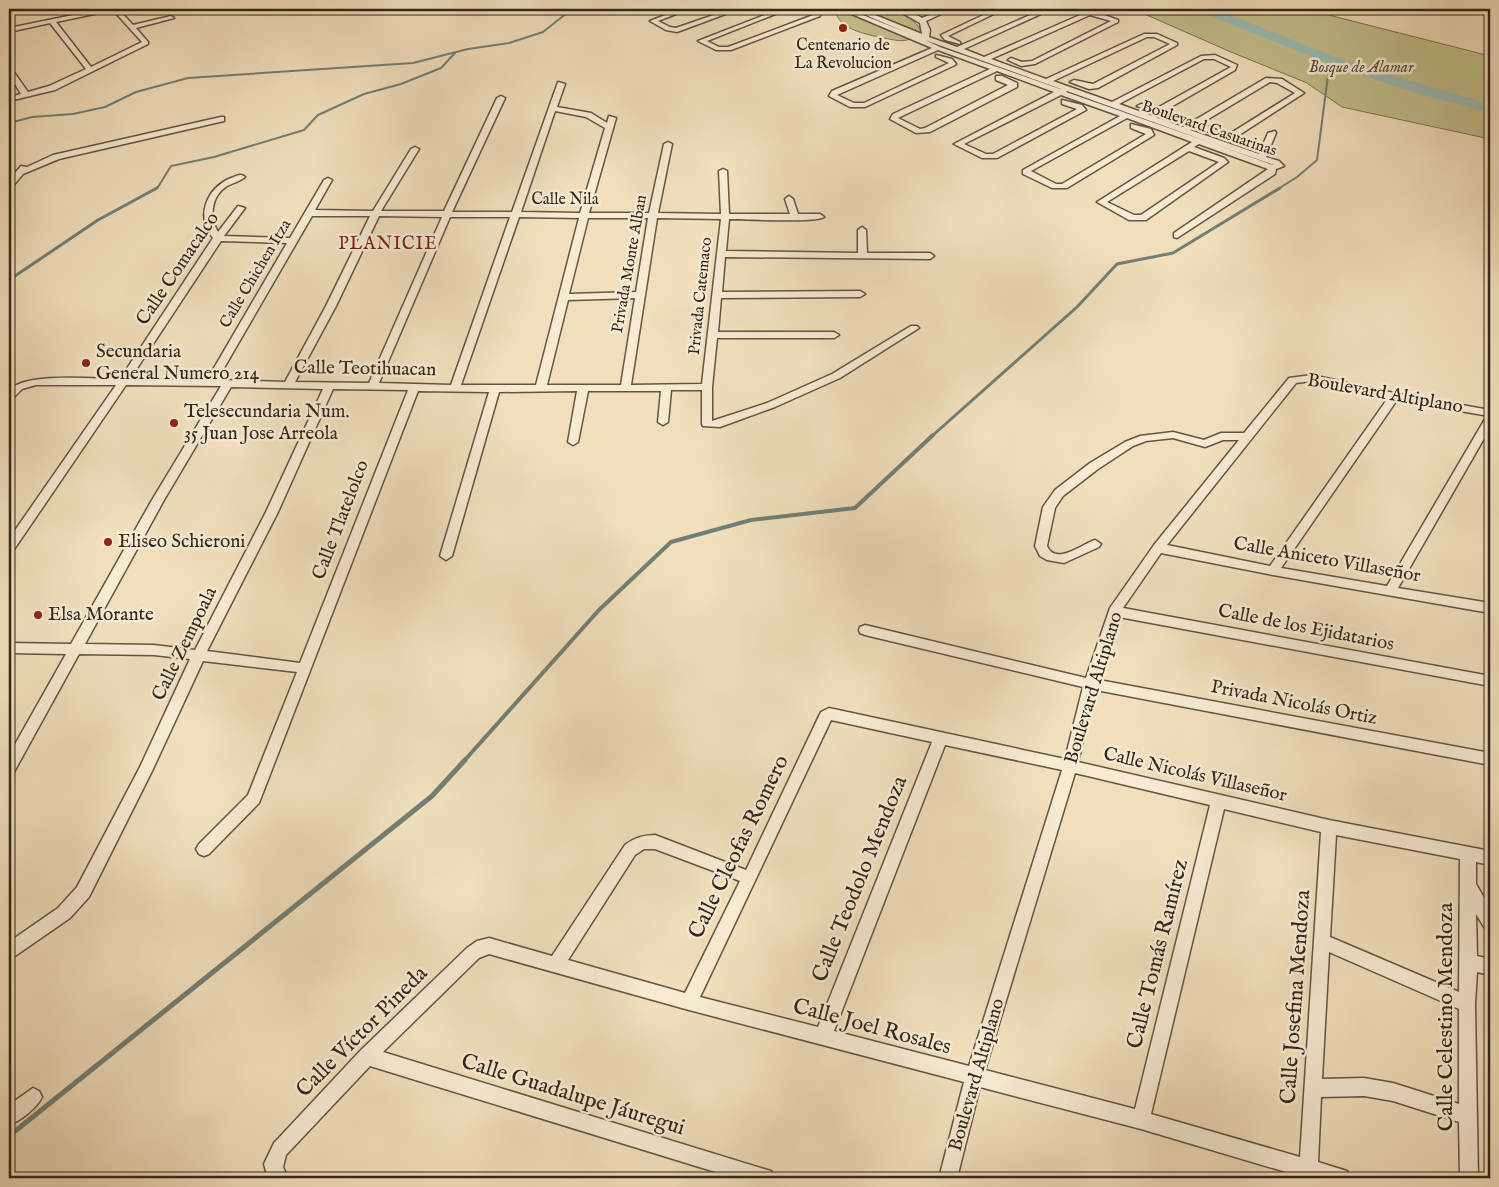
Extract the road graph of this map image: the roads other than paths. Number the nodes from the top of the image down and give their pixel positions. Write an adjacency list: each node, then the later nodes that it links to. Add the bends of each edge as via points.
1 (113, 9): 14 (street); 18 (street)
2 (619, 9): 3 (street)
3 (638, 9)
4 (686, 9): 5 (street, via 652,21 677,30)
5 (736, 9)
6 (785, 9): 7 (street, via 701,41 718,49 729,49 818,14)
7 (822, 9)
8 (844, 9): 20 (street, Boulevard Casuarinas)
9 (855, 9): 20 (street, Boulevard Casuarinas)
10 (903, 9): 16 (street)
11 (949, 9): 16 (street)
12 (1001, 9): 21 (street, via 944,35)
13 (1049, 9): 21 (street)
14 (81, 12): 17 (street)
15 (171, 18): 18 (street)
16 (922, 20): 20 (street, via 927,31)
17 (52, 21): 19 (street); 29 (street)
18 (132, 26): 29 (street, via 146,43)
19 (9, 30)
20 (922, 40): 22 (street, Boulevard Casuarinas); 23 (street, Boulevard Casuarinas)
21 (966, 45): 23 (street)
22 (938, 48): 24 (street); 28 (street, Boulevard Casuarinas)
23 (957, 50): 26 (street, Boulevard Casuarinas)
24 (928, 52): 24 (street, via 835,93 833,96 865,105 953,64)
25 (996, 55): 25 (street, via 1029,64 1116,21 1089,13); 26 (street)
26 (985, 60): 32 (street, Boulevard Casuarinas)
27 (9, 69): 35 (street)
28 (996, 69): 30 (street); 34 (street, Boulevard Casuarinas)
29 (90, 70): 35 (street, via 52,88)
30 (987, 74): 30 (street, via 896,116 894,119 925,131 1014,85)
31 (1057, 76): 31 (street, via 1084,86 1095,86 1175,44 1155,35 1146,35); 32 (street)
32 (1047, 81): 34 (street, Boulevard Casuarinas)
33 (562, 84): 41 (street)
34 (1065, 90): 36 (street); 40 (street, Boulevard Casuarinas); 42 (street, Boulevard Casuarinas)
35 (26, 95): 38 (street)
36 (1051, 97): 36 (street, via 960,142 958,144 985,156 994,156 1082,110)
37 (502, 98): 66 (street)
38 (9, 99)
39 (1124, 100): 39 (street, via 1152,110 1161,109 1235,66 1215,57 1203,57); 40 (street)
40 (1114, 104): 48 (street, Boulevard Casuarinas)
41 (553, 108): 47 (street, via 588,115); 67 (street)
42 (1127, 115): 45 (street); 50 (street, Boulevard Casuarinas)
43 (612, 118): 47 (street)
44 (220, 119): 58 (street, via 56,157)
45 (1119, 120): 45 (street, via 1027,170 1026,172 1055,186 1064,186 1150,135 1148,131)
46 (1194, 124): 46 (street, via 1233,135 1300,94 1279,81 1269,80); 48 (street)
47 (610, 128): 68 (street)
48 (1184, 130): 54 (street, Boulevard Casuarinas)
49 (1272, 133): 54 (street)
50 (1199, 141): 52 (street); 56 (street, Boulevard Casuarinas)
51 (668, 144): 69 (street, Privada Monte Alban)
52 (1189, 148): 52 (street, via 1102,199 1100,202 1132,218 1143,218 1224,162)
53 (415, 149): 65 (street)
54 (1262, 158): 56 (street, Boulevard Casuarinas, via 1280,166)
55 (26, 166): 58 (street)
56 (1272, 168): 74 (street, via 1272,172)
57 (723, 171): 70 (street, Privada Catemaco)
58 (19, 173): 61 (street)
59 (241, 177): 75 (street, via 217,190 211,200 208,221 211,232)
60 (328, 180): 64 (street, Calle Chichen Itza)
61 (10, 183)
62 (788, 199): 72 (street)
63 (241, 208): 75 (street, Calle Comacalco)
64 (310, 213): 65 (street, Calle Nila); 76 (street, Calle Chichen Itza)
65 (376, 213): 66 (street, Calle Nila); 90 (street)
66 (447, 214): 67 (street, Calle Nila); 92 (street)
67 (515, 215): 68 (street, Calle Nila); 95 (street)
68 (584, 215): 69 (street, Calle Nila); 83 (street)
69 (653, 216): 70 (street, Calle Nila); 81 (street, Privada Monte Alban)
70 (724, 216): 72 (street, Calle Nila); 77 (street, Privada Catemaco)
71 (820, 217): 72 (street, Calle Nila)
72 (795, 218)
73 (862, 230): 78 (street)
74 (1177, 235)
75 (218, 238): 76 (street); 87 (street, Calle Comacalco)
76 (292, 241): 88 (street, Calle Chichen Itza)
77 (720, 254): 78 (street); 82 (street, Privada Catemaco)
78 (863, 256): 79 (street)
79 (930, 256)
80 (860, 294): 82 (street)
81 (639, 295): 83 (street); 99 (street, Privada Monte Alban)
82 (717, 295): 86 (street, Privada Catemaco)
83 (564, 297): 96 (street)
84 (914, 328): 94 (street, Privada Catemaco, via 836,376 716,425 708,424)
85 (834, 334): 86 (street)
86 (713, 335): 94 (street, Privada Catemaco)
87 (123, 382): 88 (street, Calle Teotihuacan); 101 (street, Calle Teotihuacan, via 35,382 13,390); 109 (street, Calle Comacalco)
88 (210, 383): 89 (street, Calle Teotihuacan)
89 (228, 384): 90 (street, Calle Teotihuacan); 118 (street, via 158,500)
90 (288, 385): 91 (street, Calle Teotihuacan)
91 (329, 386): 92 (street, Calle Teotihuacan); 119 (street, Calle Zempoala, via 272,512)
92 (373, 386): 93 (street, Calle Teotihuacan)
93 (414, 387): 95 (street, Calle Teotihuacan); 120 (street, Calle Tlatelolco)
94 (707, 387): 100 (street, Calle Teotihuacan)
95 (455, 388): 98 (street, Calle Teotihuacan)
96 (541, 388): 97 (street, Calle Teotihuacan); 98 (street, Calle Teotihuacan)
97 (583, 388): 99 (street, Calle Teotihuacan); 107 (street)
98 (495, 389): 111 (street)
99 (624, 389): 100 (street, Calle Teotihuacan)
100 (666, 389): 105 (street)
101 (9, 396)
102 (1394, 396): 103 (street, Boulevard Altiplano); 106 (street, Boulevard Altiplano, via 1329,381 1300,378 1293,380); 112 (street)
103 (1490, 413)
104 (1490, 419): 113 (street)
105 (663, 422)
106 (1246, 437): 108 (street, via 1222,436 1205,444 1173,435 1144,438 1094,466 1059,493 1049,507 1041,546 1044,553 1052,558 1064,559); 110 (street, Boulevard Altiplano)
107 (573, 442)
108 (1095, 544)
109 (9, 548)
110 (1158, 548): 112 (street, Calle Aniceto Villaseñor); 115 (street, Boulevard Altiplano)
111 (446, 556)
112 (1273, 571): 113 (street, Calle Aniceto Villaseñor)
113 (1391, 590): 114 (street, Calle Aniceto Villaseñor)
114 (1490, 608)
115 (1114, 611): 121 (street, Calle de los Ejidatarios); 122 (street, Boulevard Altiplano)
116 (865, 630): 122 (street, Privada Nicolás Ortiz)
117 (9, 648): 118 (street)
118 (77, 648): 119 (street); 127 (street)
119 (199, 655): 120 (street); 138 (street, Calle Zempoala, via 146,769 83,892 64,913)
120 (303, 668): 130 (street, Calle Tlatelolco, via 254,799)
121 (1490, 681)
122 (1091, 684): 125 (street, Privada Nicolás Ortiz); 126 (street, Boulevard Altiplano)
123 (832, 714): 124 (street, Calle Nicolás Villaseñor); 133 (street, Calle Cleofas Romero, via 826,716)
124 (940, 739): 126 (street, Calle Nicolás Villaseñor); 144 (street, Calle Teodolo Mendoza)
125 (1490, 759)
126 (1070, 766): 128 (street, Calle Nicolás Villaseñor); 146 (street, Boulevard Altiplano)
127 (9, 768)
128 (1219, 800): 129 (street, Calle Nicolás Villaseñor); 151 (street, Calle Tomás Ramírez)
129 (1329, 827): 131 (street, Calle Nicolás Villaseñor); 136 (street, Calle Josefina Mendoza)
130 (204, 849)
131 (1468, 855): 132 (street, Calle Nicolás Villaseñor); 134 (street, Calle Celestino Mendoza)
132 (1490, 858)
133 (750, 878): 140 (street, via 655,842 637,843); 142 (street, Calle Cleofas Romero)
134 (1468, 885): 135 (street); 139 (street, Calle Celestino Mendoza)
135 (1490, 922)
136 (1322, 941): 143 (street); 147 (street, Calle Josefina Mendoza)
137 (479, 948): 140 (street, Calle Joel Rosales, via 490,946); 145 (street, Calle Víctor Pineda)
138 (9, 950)
139 (1469, 962): 141 (street); 143 (street, Calle Celestino Mendoza)
140 (556, 965): 142 (street, Calle Joel Rosales)
141 (1490, 966)
142 (689, 1002): 144 (street, Calle Joel Rosales)
143 (1467, 1004): 150 (street, Calle Celestino Mendoza)
144 (822, 1036): 146 (street, Calle Joel Rosales)
145 (367, 1056): 153 (street, Calle Víctor Pineda, via 280,1149 272,1167); 154 (street, Calle Guadalupe Jáuregui)
146 (974, 1077): 151 (street, Calle Joel Rosales); 155 (street, Boulevard Altiplano)
147 (1313, 1088): 150 (street, via 1364,1087 1392,1092); 152 (street, Calle Josefina Mendoza)
148 (33, 1097): 149 (street)
149 (9, 1116)
150 (1469, 1116): 157 (street, Calle Celestino Mendoza)
151 (1141, 1120): 152 (street, Calle Joel Rosales)
152 (1308, 1170): 156 (street, Calle Joel Rosales)
153 (279, 1178)
154 (764, 1178)
155 (948, 1178)
156 (1340, 1178)
157 (1469, 1178)

